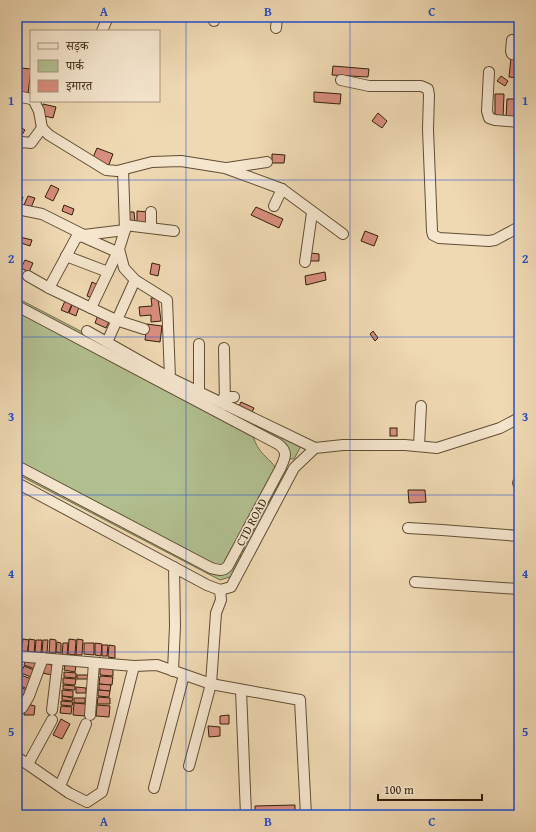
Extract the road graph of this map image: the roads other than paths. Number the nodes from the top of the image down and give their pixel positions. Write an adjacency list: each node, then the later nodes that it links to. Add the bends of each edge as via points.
1 (108, 17): 4 (street)
2 (277, 17): 3 (street)
3 (276, 28)
4 (102, 30)
5 (512, 40): 6 (street, via 510,51)
6 (519, 55)
7 (489, 72): 12 (street, via 489,118)
8 (341, 80): 24 (street, via 368,86 421,86 428,89 433,235 439,238 489,241)
9 (17, 96): 10 (street)
10 (30, 100)
11 (34, 102): 13 (street)
12 (519, 122)
13 (42, 128): 14 (street, via 31,143 22,142); 17 (street, via 106,170)
14 (17, 146)
15 (267, 162): 16 (street)
16 (225, 168): 17 (street, via 181,161 152,162); 18 (street)
17 (123, 170): 23 (street)
18 (282, 189): 19 (street); 22 (street)
19 (274, 206)
20 (17, 209): 28 (street, via 42,214)
21 (151, 212): 25 (street)
22 (312, 213): 27 (street); 31 (street)
23 (125, 227): 25 (street); 28 (street); 29 (street)
24 (519, 227)
25 (151, 228): 26 (street)
26 (174, 231)
27 (343, 234)
28 (83, 235): 29 (street); 30 (street, via 76,238)
29 (118, 250): 32 (street); 34 (street, via 124,268)
30 (66, 256): 32 (street); 35 (street)
31 (305, 262)
32 (108, 272): 37 (street)
33 (28, 276): 35 (street)
34 (135, 280): 38 (street); 44 (street, via 167,300)
35 (49, 288): 37 (street)
36 (17, 306): 51 (street, via 285,449 285,462 228,566 223,570 211,568)
37 (90, 308): 38 (street)
38 (116, 320): 39 (street); 41 (street)
39 (144, 329)
40 (87, 331): 41 (street)
41 (108, 342): 44 (street)
42 (198, 344): 45 (street)
43 (224, 348): 46 (street)
44 (170, 378): 45 (street)
45 (199, 391): 46 (street)
46 (228, 400): 50 (street)
47 (421, 406): 49 (street)
48 (519, 418): 49 (street, via 500,428 437,448)
49 (419, 446): 50 (street, via 343,445)
50 (316, 448): 58 (street, CTD ROAD, via 294,468 231,587)
51 (17, 466)
52 (17, 483): 55 (street)
53 (408, 528): 54 (street)
54 (519, 536)
55 (174, 567): 58 (street); 64 (street)
56 (415, 582): 57 (street)
57 (519, 589)
58 (220, 590): 66 (street)
59 (17, 656): 60 (street)
60 (42, 658): 61 (street); 68 (street, via 29,696)
61 (58, 660): 62 (street); 70 (street, via 52,715)
62 (94, 663): 63 (street); 72 (street, via 88,720)
63 (134, 666): 64 (street, via 157,665); 72 (street, via 102,792 87,802)
64 (173, 671): 65 (street)
65 (184, 675): 66 (street); 73 (street)
66 (211, 684): 67 (street); 71 (street)
67 (241, 690): 74 (street); 75 (street, via 300,700)
68 (22, 708)
69 (17, 757): 70 (street)
70 (28, 764): 72 (street)
71 (188, 766)
72 (60, 786)
73 (154, 788)
74 (246, 815)
75 (306, 815)

